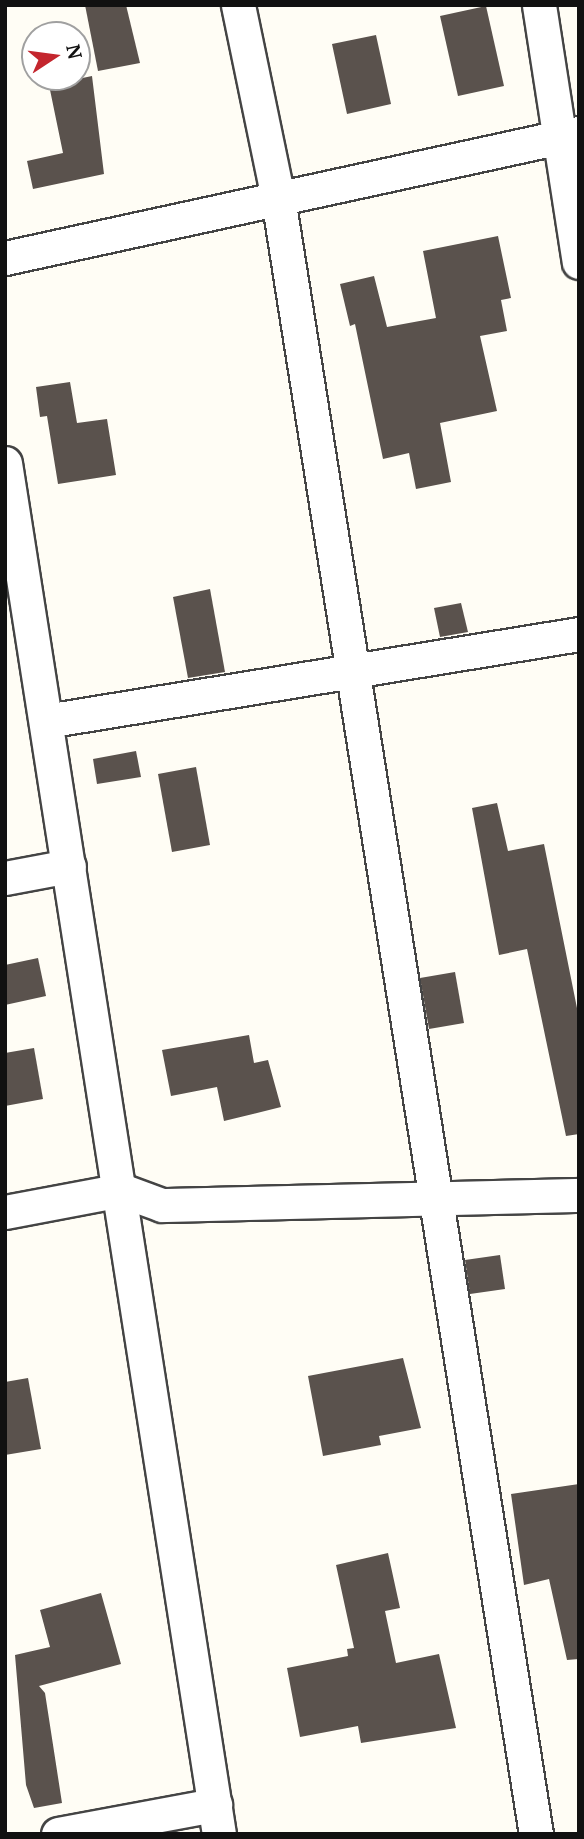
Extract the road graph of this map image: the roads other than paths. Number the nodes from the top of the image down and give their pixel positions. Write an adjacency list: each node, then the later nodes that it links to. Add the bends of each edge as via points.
1 (238, 5): 4 (street)
2 (539, 5): 3 (street)
3 (569, 135): 4 (street); 6 (street)
4 (278, 198): 5 (street); 10 (street)
5 (5, 258)
6 (579, 262)
7 (5, 463): 8 (street)
8 (15, 581): 11 (street)
9 (579, 634): 10 (street)
10 (353, 671): 11 (street); 16 (street)
11 (46, 721): 12 (street)
12 (69, 866): 13 (street); 14 (street)
13 (5, 878)
14 (121, 1190): 16 (street, via 162,1205); 17 (street); 18 (street)
15 (579, 1195): 16 (street)
16 (436, 1198): 20 (street)
17 (5, 1212)
18 (217, 1819): 19 (street)
19 (58, 1834)
20 (537, 1834)

